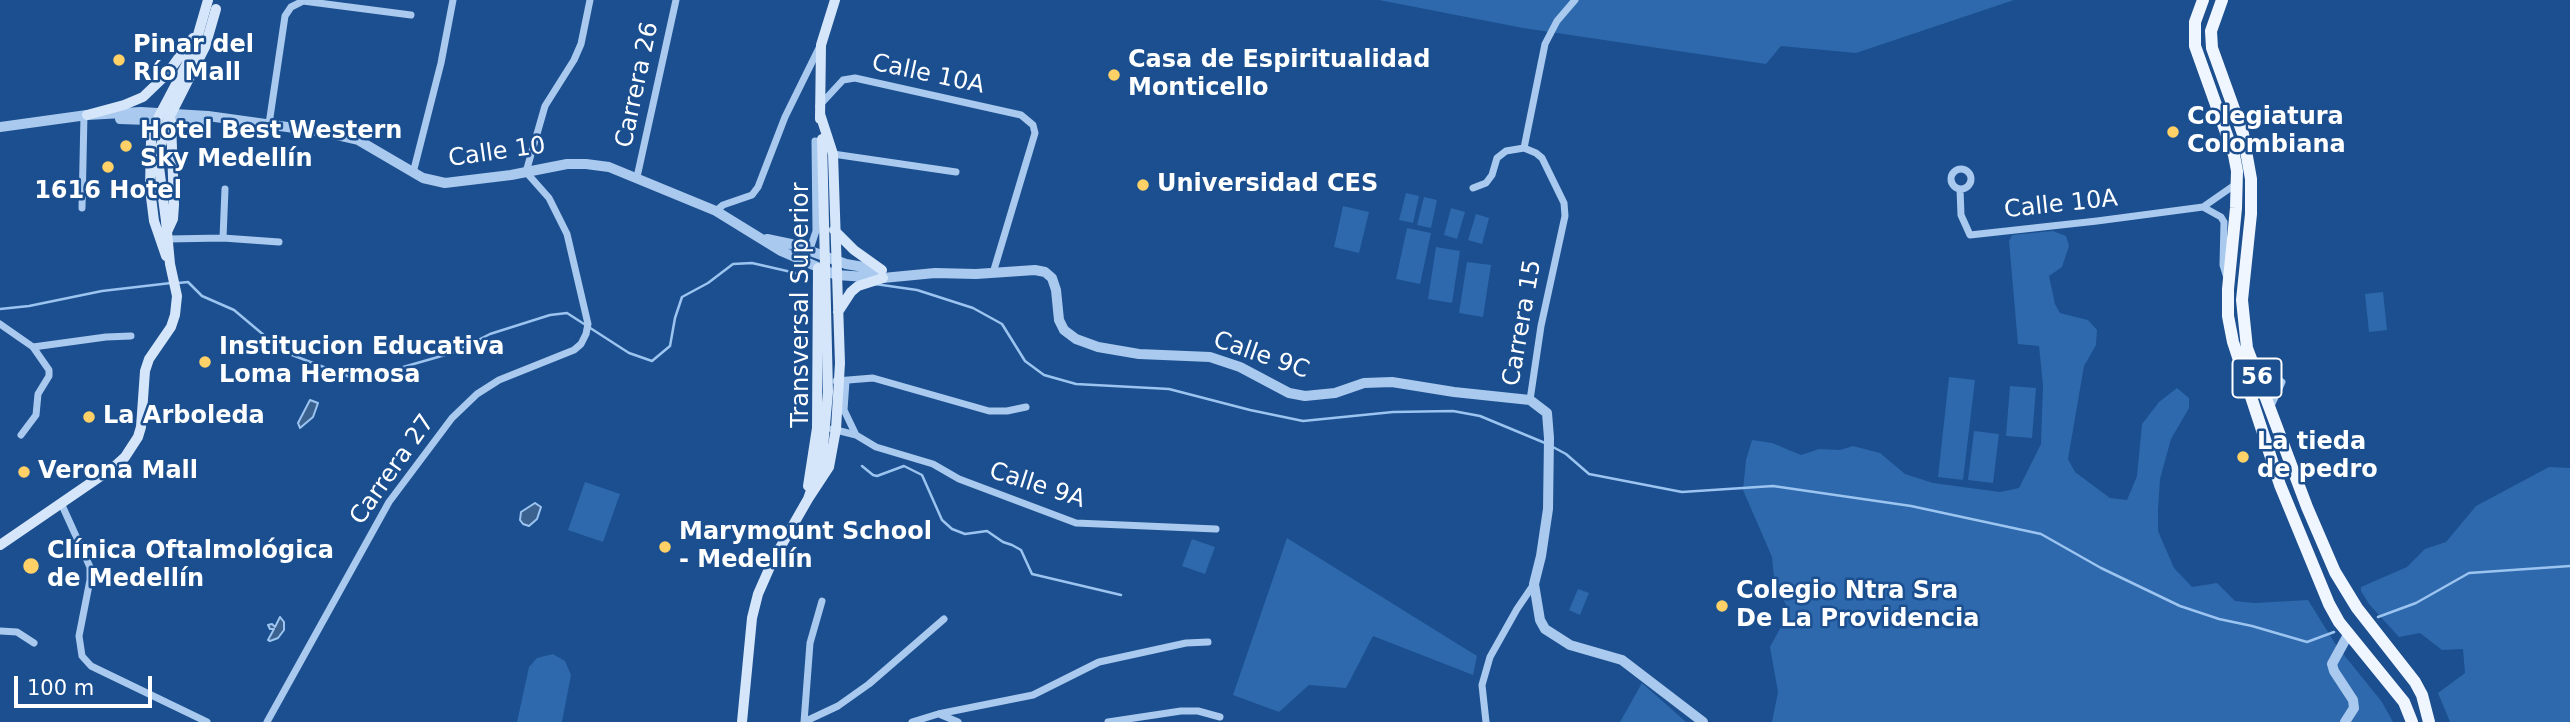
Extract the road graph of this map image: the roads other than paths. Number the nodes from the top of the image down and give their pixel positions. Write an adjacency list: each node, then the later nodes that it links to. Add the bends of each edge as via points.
1 (453, 0): 25 (street)
2 (590, 0): 23 (street, via 581,44 545,106)
3 (676, 0): 27 (street, Carrera 26)
4 (835, 0): 11 (main road, Transversal Superior)
5 (1575, 0): 20 (street, via 1556,21 1545,44)
6 (2203, 0): 28 (main road, 56, via 2195,22 2194,46 2234,155)
7 (2222, 0): 53 (main road, 56, via 2211,31 2212,48 2248,153 2251,214 2243,318)
8 (213, 3): 10 (main road); 36 (main road, bridge, via 205,47 161,145 159,167)
9 (411, 15): 17 (street, via 303,1 291,7 285,16)
10 (202, 24): 13 (main road, via 178,60 143,97); 14 (main road, via 193,52)
11 (821, 45): 12 (main road, Transversal Superior); 34 (street, via 785,117 758,187 752,195)
12 (819, 111): 19 (main road, Transversal Superior); 21 (main road); 44 (street, Calle 10A, via 843,80 855,78 1021,115 1035,128)
13 (85, 115): 14 (street, Calle 10); 18 (street, Calle 10); 33 (street)
14 (158, 117): 15 (street, Calle 10); 16 (street, Calle 10, via 208,116); 42 (main road, via 149,159 150,189 154,220)
15 (171, 121): 16 (street, Calle 10); 36 (main road, via 174,205)
16 (235, 121): 17 (street, Calle 10)
17 (269, 124): 25 (street, Calle 10, via 358,140)
18 (0, 127)
19 (819, 140): 40 (street, via 816,234); 62 (main road, Transversal Superior, bridge, via 828,392 822,458)
20 (1524, 148): 29 (street, via 1497,158 1486,183); 55 (street, Carrera 15, via 1542,158 1564,203 1565,216)
21 (833, 154): 22 (street); 26 (main road)
22 (846, 157): 24 (street); 26 (street)
23 (526, 172): 25 (street, Calle 10, via 445,183); 27 (street, Calle 10, via 586,164); 76 (street, Carrera 27, via 549,198 567,234 587,328 581,344 499,380 452,418 389,502)
24 (956, 172)
25 (413, 173)
26 (834, 175): 35 (main road)
27 (637, 177): 34 (street, Calle 10)
28 (2237, 184): 32 (street, Calle 10A); 47 (main road, 56)
29 (1473, 188)
30 (225, 189): 37 (street)
31 (1961, 189): 32 (street, Calle 10A, via 1961,215 1969,235)
32 (2203, 207): 47 (street, via 2224,222 2223,265)
33 (82, 208)
34 (716, 211): 38 (street, Calle 10)
35 (834, 230): 41 (main road); 45 (main road)
36 (167, 231): 37 (street); 42 (main road)
37 (223, 238): 39 (street)
38 (762, 238): 40 (street, Calle 10); 43 (street, Calle 10)
39 (279, 242)
40 (809, 251): 41 (street, Calle 10)
41 (836, 261): 45 (street, Calle 10); 46 (main road)
42 (170, 264): 63 (main road, via 177,296 172,327 145,371 138,438 114,467)
43 (818, 268): 46 (street, Calle 10); 54 (main road, via 818,349)
44 (993, 273): 45 (street, Calle 10); 50 (street, Calle 10, via 1045,272 1056,290)
45 (882, 274): 46 (street, Calle 10); 48 (main road, via 851,292)
46 (836, 275): 48 (main road)
47 (2229, 281): 70 (main road, 56, via 2229,329 2280,485 2329,604)
48 (838, 312): 54 (main road, via 840,363)
49 (0, 324): 52 (street)
50 (1064, 330): 55 (street, Calle 9C, via 1098,348 1227,362 1289,393 1305,396 1392,382)
51 (131, 336): 52 (street)
52 (33, 347): 60 (street, via 49,376 38,394 36,415)
53 (2252, 365): 57 (main road, 56); 57 (street, via 2282,382)
54 (832, 380): 56 (street, via 873,378 989,411); 58 (main road); 59 (main road); 61 (street)
55 (1530, 400): 66 (street, Carrera 15, via 1546,413 1550,462 1548,509)
56 (1026, 407)
57 (2270, 409): 86 (main road, 56, via 2335,572 2415,682)
58 (817, 428): 59 (street, Calle 9A); 62 (main road)
59 (836, 429): 61 (street, Calle 9A); 62 (main road, via 830,467)
60 (21, 435)
61 (856, 435): 64 (street, Calle 9A, via 876,447 933,464 959,479 1076,523)
62 (808, 499): 77 (main road, Transversal Superior, via 758,594)
63 (61, 503): 65 (main road); 75 (street, via 90,567 79,636 82,656 91,666)
64 (1216, 528)
65 (0, 545)
66 (1534, 584): 82 (street, Carrera 15, via 1490,657 1482,685); 83 (street, via 1545,629 1570,645 1622,660)
67 (822, 601): 78 (street, via 810,643)
68 (944, 619): 78 (street, via 869,684)
69 (0, 631): 72 (street, via 17,632)
70 (2349, 633): 84 (street, via 2332,664 2353,700); 85 (main road, 56, via 2404,702)
71 (1208, 642): 73 (street, via 1099,662 1033,695)
72 (34, 643)
73 (938, 714): 79 (street); 80 (street)
74 (1220, 717): 81 (street, via 1181,711)
75 (207, 722)
76 (267, 722)
77 (742, 722)
78 (804, 722)
79 (912, 722)
80 (957, 722)
81 (1108, 722)
82 (1486, 722)
83 (1703, 722)
84 (2346, 722)
85 (2412, 722)
86 (2430, 722)

